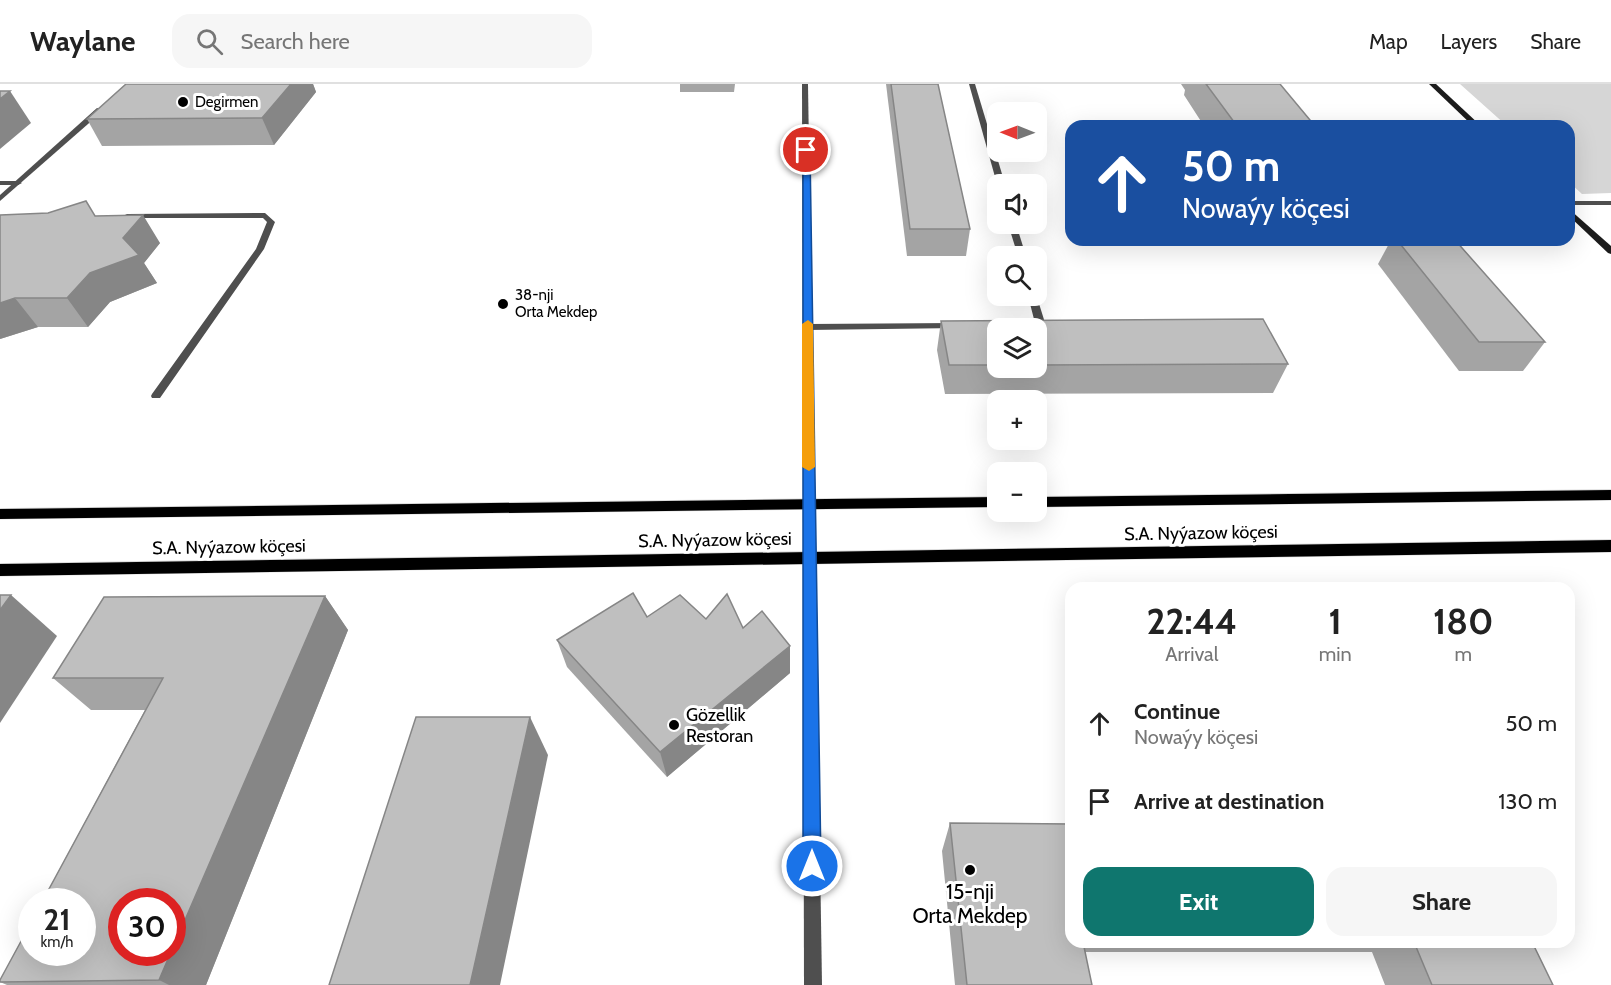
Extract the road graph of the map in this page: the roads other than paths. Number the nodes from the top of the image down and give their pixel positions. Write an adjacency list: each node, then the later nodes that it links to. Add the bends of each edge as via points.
1 (805, 84): 16 (street)
2 (972, 84): 6 (street)
3 (1432, 84): 5 (street)
4 (106, 105): 8 (street)
5 (1471, 120)
6 (998, 174)
7 (0, 183): 8 (street)
8 (18, 183): 9 (street)
9 (0, 199)
10 (1575, 202): 11 (street)
11 (1611, 203)
12 (115, 216): 17 (street, via 265,215 271,222 260,249)
13 (1575, 217): 14 (street)
14 (1611, 250)
15 (971, 326): 16 (street)
16 (808, 327): 21 (street)
17 (156, 396)
18 (1611, 495): 20 (main road, S.A. Nyýazow köçesi)
19 (987, 502): 21 (main road, S.A. Nyýazow köçesi)
20 (1047, 502)
21 (809, 505): 22 (main road, S.A. Nyýazow köçesi); 24 (street)
22 (0, 514)
23 (1611, 546): 24 (main road, S.A. Nyýazow köçesi)
24 (810, 558): 25 (main road, S.A. Nyýazow köçesi); 26 (street)
25 (0, 570)
26 (813, 985)

